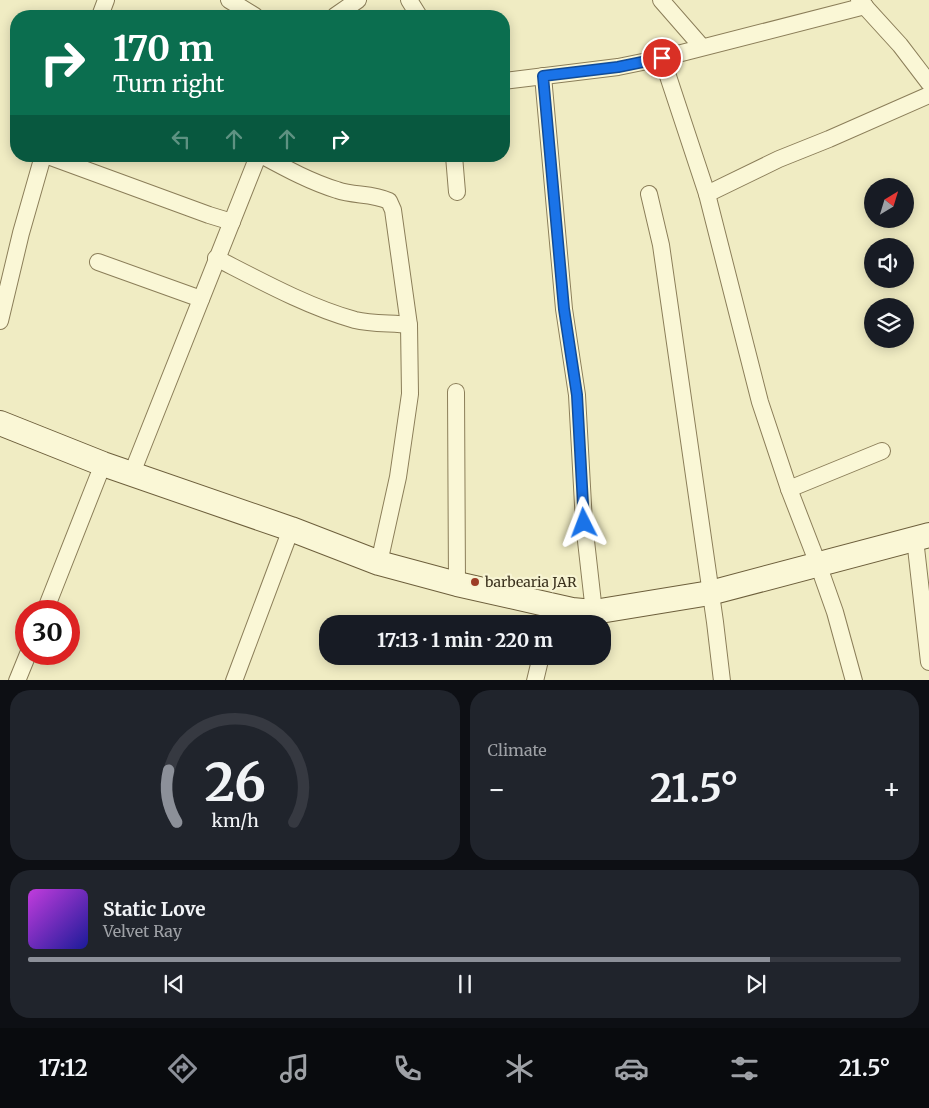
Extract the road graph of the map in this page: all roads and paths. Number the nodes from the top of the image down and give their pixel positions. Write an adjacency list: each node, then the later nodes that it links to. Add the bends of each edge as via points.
1 (228, 0): 5 (street)
2 (358, 0): 6 (street)
3 (661, 0): 7 (street)
4 (862, 3): 7 (street); 11 (street)
5 (245, 10)
6 (344, 10)
7 (702, 47): 8 (street)
8 (662, 58): 9 (street); 20 (street)
9 (543, 76): 10 (street); 40 (street, via 564,309 577,395 584,523)
10 (510, 80)
11 (929, 83)
12 (929, 95): 20 (street, via 779,159)
13 (41, 162): 25 (street)
14 (64, 162): 21 (street)
15 (256, 162): 21 (street)
16 (275, 162): 26 (street, via 338,190 379,196 389,201 393,210)
17 (454, 162): 18 (street)
18 (457, 192)
19 (649, 194): 38 (street, via 661,245)
20 (707, 194): 32 (street, via 760,402)
21 (232, 222): 22 (street)
22 (216, 258): 24 (street); 26 (street, via 274,288 356,320)
23 (98, 262): 24 (street)
24 (201, 299): 31 (street)
25 (0, 321)
26 (409, 325): 35 (street, via 410,394 398,477)
27 (456, 392): 37 (street)
28 (0, 423): 30 (street)
29 (882, 451): 32 (street)
30 (103, 464): 31 (street); 39 (street)
31 (132, 473): 33 (street)
32 (789, 489): 36 (street)
33 (290, 529): 35 (street); 46 (street)
34 (922, 537): 36 (street); 42 (street)
35 (379, 563): 37 (street)
36 (818, 564): 38 (street); 49 (street)
37 (457, 584): 41 (street)
38 (710, 593): 40 (street); 48 (street)
39 (49, 600)
40 (594, 612): 41 (street, via 572,610)
41 (552, 615)
42 (929, 662)
43 (23, 665): 45 (street)
44 (539, 665): 47 (street)
45 (17, 680)
46 (234, 680)
47 (535, 680)
48 (722, 680)
49 (854, 680)

